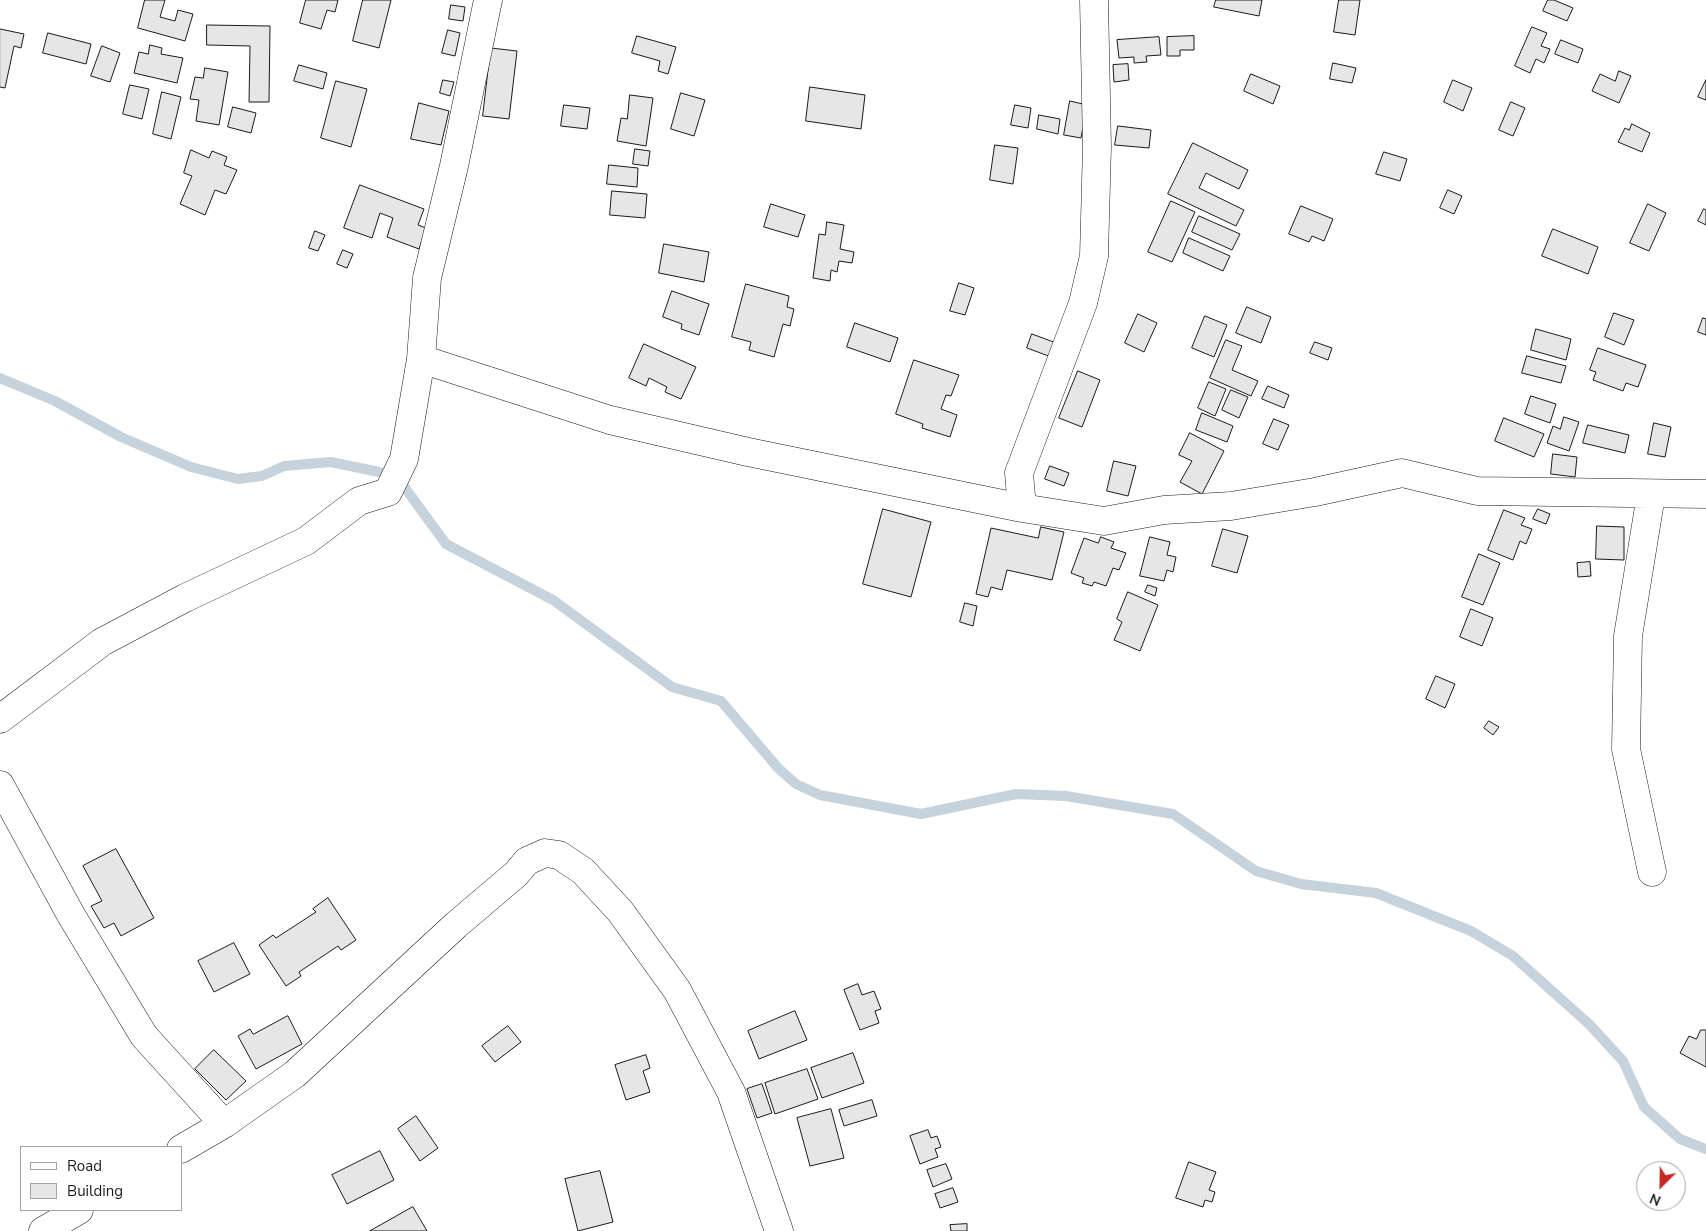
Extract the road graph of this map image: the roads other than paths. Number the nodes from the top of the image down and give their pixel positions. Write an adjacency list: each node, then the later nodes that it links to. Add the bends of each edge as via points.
1 (488, 0): 3 (street, via 454,166 426,278)
2 (1094, 0): 6 (street, via 1097,146 1094,256 1083,303 1019,473)
3 (421, 359): 6 (street, via 610,420); 7 (street, via 404,458 388,492 359,501 306,541 184,598 102,642)
4 (1706, 494): 5 (street)
5 (1651, 495): 6 (street, via 1477,492 1402,473 1240,505 1164,510 1104,521); 9 (street, via 1628,636 1626,749)
6 (1022, 508)
7 (0, 719)
8 (0, 785): 10 (street, via 70,914 144,1036)
9 (1652, 872)
10 (224, 1124): 11 (street); 14 (street, via 295,1074 527,861 545,853 559,855 583,871 620,911 677,990 731,1092)
11 (182, 1148)
12 (77, 1211): 13 (street)
13 (43, 1231)
14 (779, 1231)

